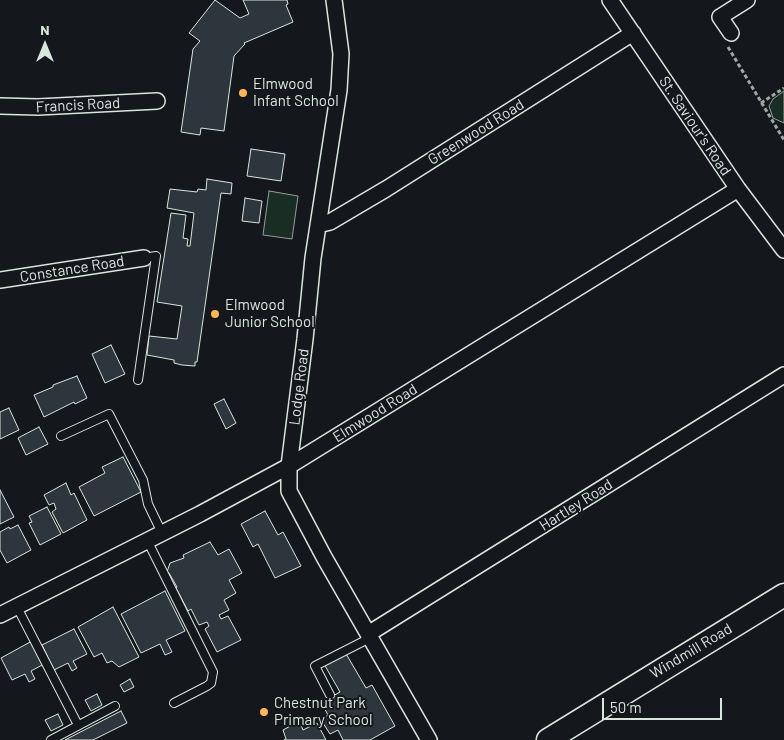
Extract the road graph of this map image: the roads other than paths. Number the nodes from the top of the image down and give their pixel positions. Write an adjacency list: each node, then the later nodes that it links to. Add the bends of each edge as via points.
1 (334, 0): 9 (street, Lodge Road, via 340,40 340,74)
2 (610, 0): 4 (street, St. Saviour's Road)
3 (747, 0): 5 (street, via 720,17)
4 (633, 33): 8 (street, St. Saviour's Road); 9 (street, Greenwood Road, via 386,189 330,222)
5 (730, 33)
6 (157, 101): 7 (street, Francis Road)
7 (0, 106)
8 (738, 189): 10 (street, St. Saviour's Road); 16 (street, Elmwood Road)
9 (318, 225): 16 (street, Lodge Road)
10 (784, 250)
11 (144, 258): 12 (street, Constance Road); 14 (lane, via 156,256)
12 (0, 280)
13 (784, 376): 22 (street, Hartley Road)
14 (138, 380)
15 (61, 436): 17 (lane, via 109,414 143,480 148,504)
16 (289, 466): 17 (street, Elmwood Road); 22 (street, Lodge Road, via 292,498)
17 (162, 533): 18 (street, Elmwood Road)
18 (148, 540): 20 (street, Elmwood Road); 24 (lane, via 213,672 211,683)
19 (784, 595): 29 (main road, Windmill Road)
20 (17, 607): 21 (street, Elmwood Road); 26 (lane)
21 (0, 615)
22 (369, 636): 23 (lane, via 315,666); 28 (street, Lodge Road)
23 (330, 695)
24 (174, 703)
25 (116, 706): 26 (lane)
26 (78, 725): 27 (lane)
27 (51, 740)
28 (429, 740)
29 (548, 740)

